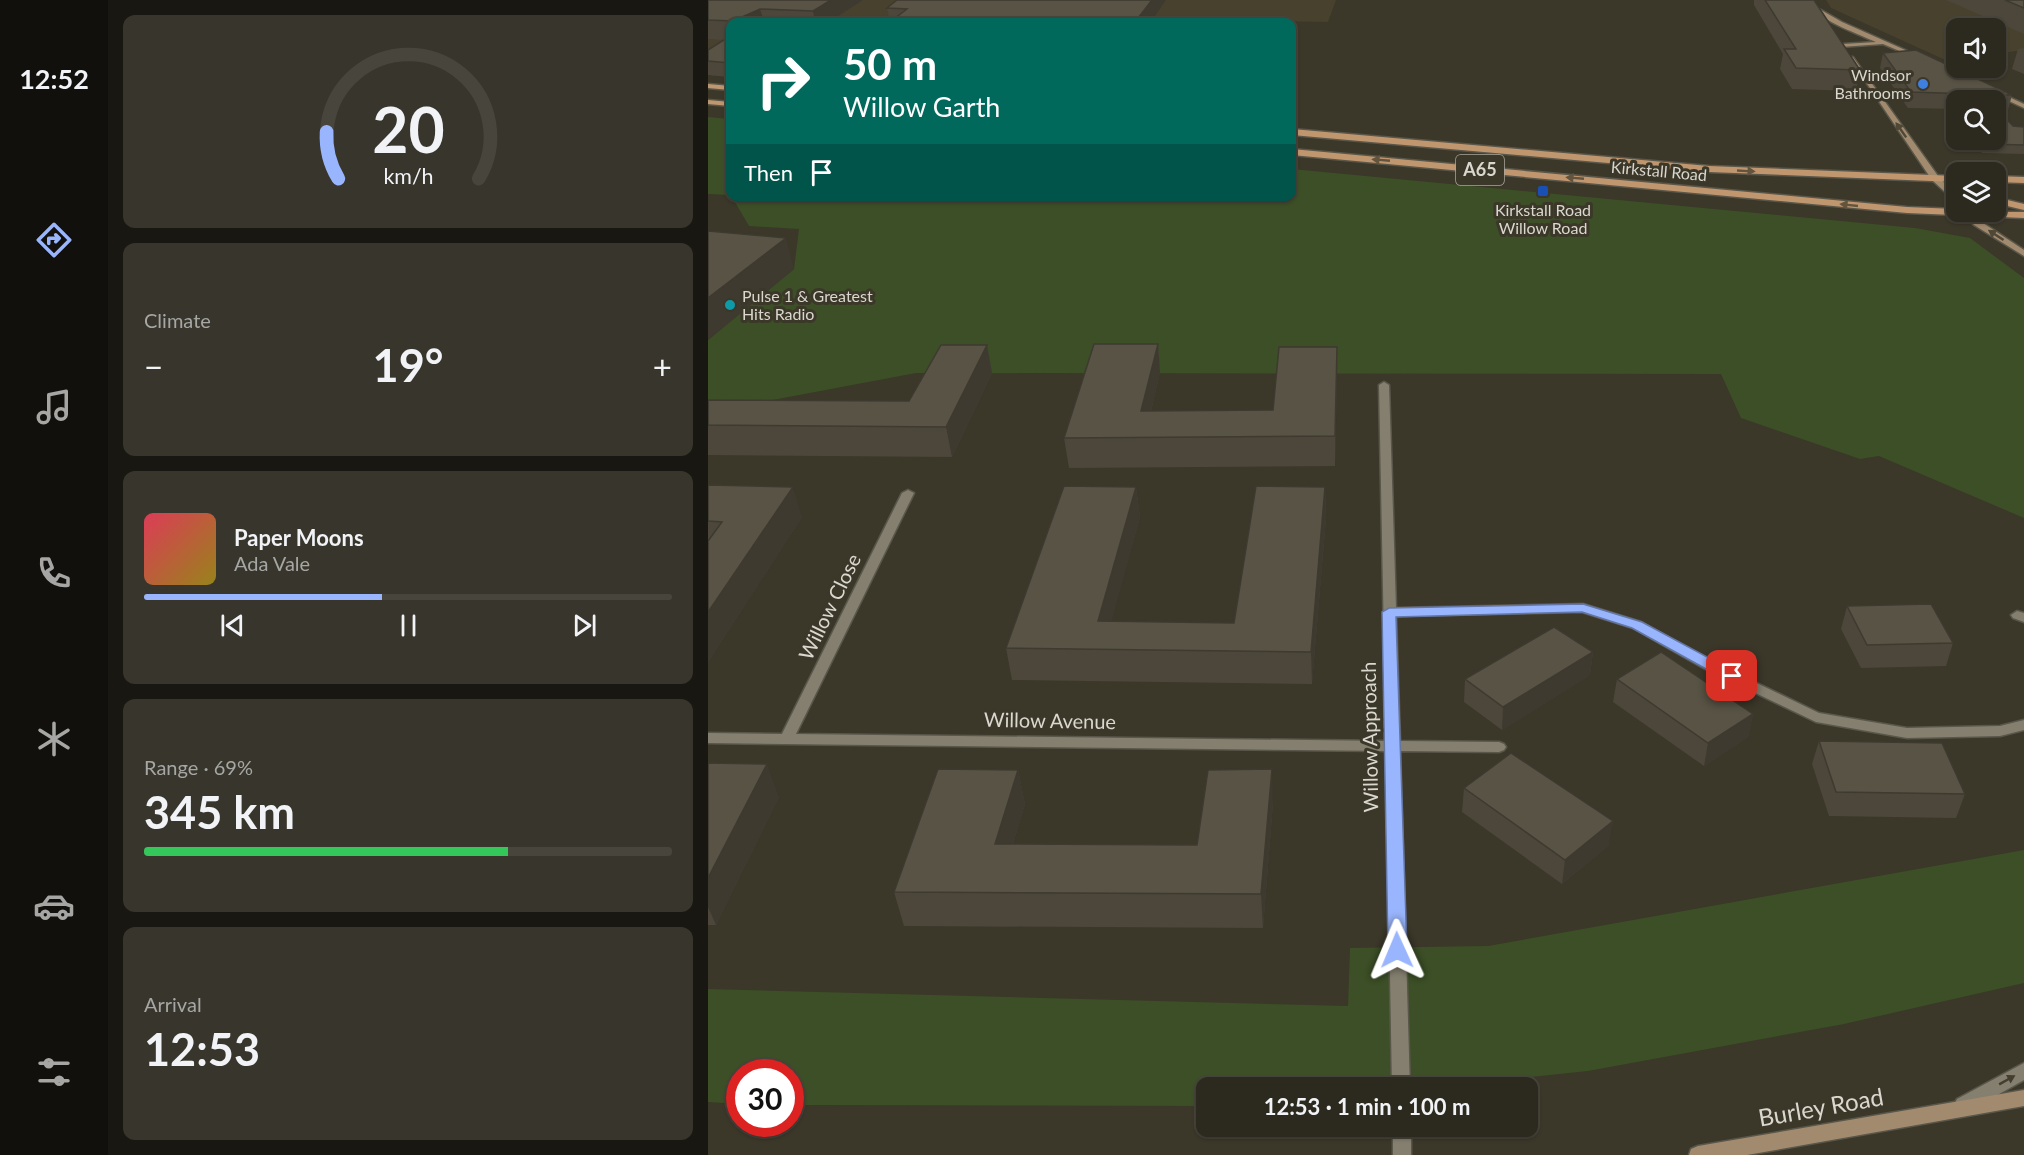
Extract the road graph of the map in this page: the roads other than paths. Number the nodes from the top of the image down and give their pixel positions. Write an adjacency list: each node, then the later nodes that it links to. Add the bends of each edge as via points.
1 (1805, 0): 2 (street)
2 (1825, 16): 3 (street); 5 (street)
3 (1831, 26)
4 (1837, 36): 6 (street)
5 (1887, 43): 6 (street); 7 (street)
6 (1843, 46): 16 (street, one-way to 6)
7 (1924, 60)
8 (708, 86): 10 (main road)
9 (1984, 87): 13 (street)
10 (726, 88)
11 (708, 102): 12 (main road)
12 (726, 104)
13 (2024, 106)
14 (1296, 132): 16 (main road, Kirkstall Road / A65, one-way to 16, via 1709,169)
15 (1296, 152): 24 (main road, Kirkstall Road / A65, one-way to 15)
16 (1935, 178): 17 (main road, Kirkstall Road / A65); 20 (main road); 21 (street)
17 (1946, 179)
18 (2006, 179): 19 (main road)
19 (2024, 180)
20 (1946, 183)
21 (1946, 190)
22 (2006, 203): 23 (main road)
23 (2024, 207)
24 (1946, 211)
25 (2006, 214): 26 (main road, Kirkstall Road / A65)
26 (2024, 215)
27 (1976, 222): 28 (street, one-way to 27)
28 (2024, 254)
29 (1384, 386): 31 (street, Willow Approach)
30 (908, 493): 34 (street, Willow Close)
31 (1389, 612): 32 (street, via 1583,608 1637,625 1710,666 1816,717 1907,733 2000,731); 35 (street, Willow Approach)
32 (2024, 725)
33 (708, 738): 34 (street, Willow Avenue)
34 (787, 738): 35 (street, Willow Avenue)
35 (1392, 744): 36 (street, Willow Avenue); 38 (street, Willow Approach)
36 (1499, 747)
37 (2024, 1071): 40 (street, Burley Road, one-way to 37)
38 (1401, 1077)
39 (2024, 1098): 40 (street, Burley Road)
40 (1954, 1110): 43 (street, Burley Road)
41 (1402, 1137): 42 (street)
42 (1402, 1155)
43 (1698, 1155)

